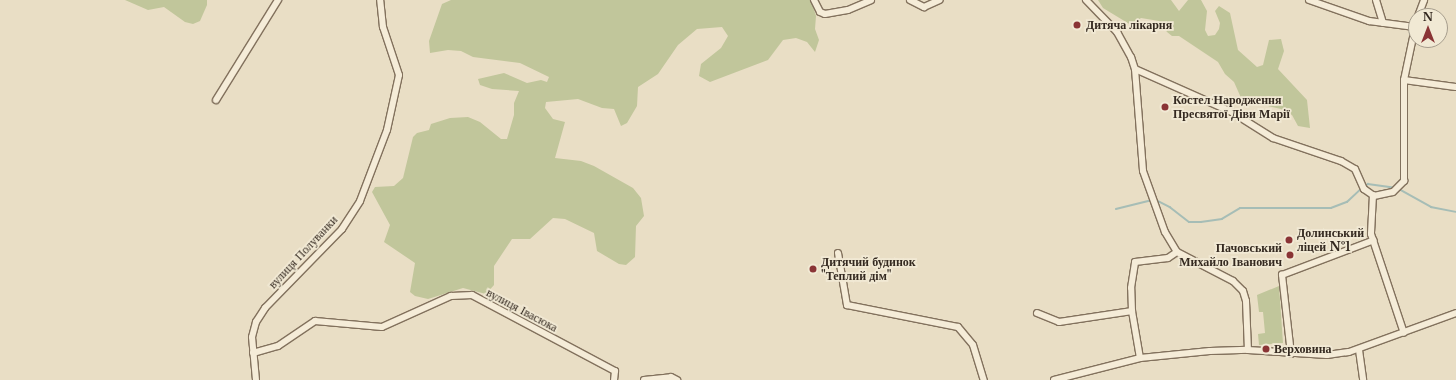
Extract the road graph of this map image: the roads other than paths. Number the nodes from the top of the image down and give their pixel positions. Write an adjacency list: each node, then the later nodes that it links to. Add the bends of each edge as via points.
1 (278, 0): 16 (street)
2 (380, 0): 27 (street, вулиця Полуванки, via 383,27 399,75 380,150 360,201 342,229 265,308 256,322 252,337)
3 (814, 0): 4 (street, via 820,12 825,14 848,10)
4 (871, 0)
5 (910, 0): 6 (street, via 924,7)
6 (940, 0)
7 (1086, 0): 13 (street, via 1117,32 1127,47)
8 (1309, 0): 10 (street)
9 (1376, 0): 10 (street)
10 (1382, 23): 11 (street)
11 (1408, 25)
12 (1410, 48): 14 (street)
13 (1135, 69): 17 (street, via 1230,111 1273,138 1341,161 1354,169 1364,189); 19 (street, via 1143,171 1155,210)
14 (1404, 80): 15 (street); 17 (street, via 1404,181 1393,192)
15 (1456, 87)
16 (216, 100)
17 (1373, 196): 18 (street, via 1371,234)
18 (1374, 240): 24 (street); 28 (street, via 1282,275)
19 (1177, 252): 21 (street, via 1168,258 1135,262 1131,288); 25 (street, via 1233,281 1243,291 1246,301)
20 (838, 254): 34 (street, via 847,305 958,327 973,345)
21 (1132, 311): 22 (street, via 1059,322); 29 (street)
22 (1037, 313)
23 (1456, 313): 24 (street)
24 (1404, 333): 26 (street)
25 (1248, 350): 28 (street); 29 (street)
26 (1359, 350): 28 (street, via 1328,355); 36 (street)
27 (253, 353): 30 (street, вулиця Полуванки); 31 (street, вулиця Івасюка, via 278,346 315,321 386,326 452,296 472,295 615,371)
28 (1291, 354)
29 (1140, 358): 35 (street)
30 (256, 380)
31 (614, 380)
32 (644, 380): 33 (street, via 670,377)
33 (677, 380)
34 (984, 380)
35 (1054, 380)
36 (1363, 380)

